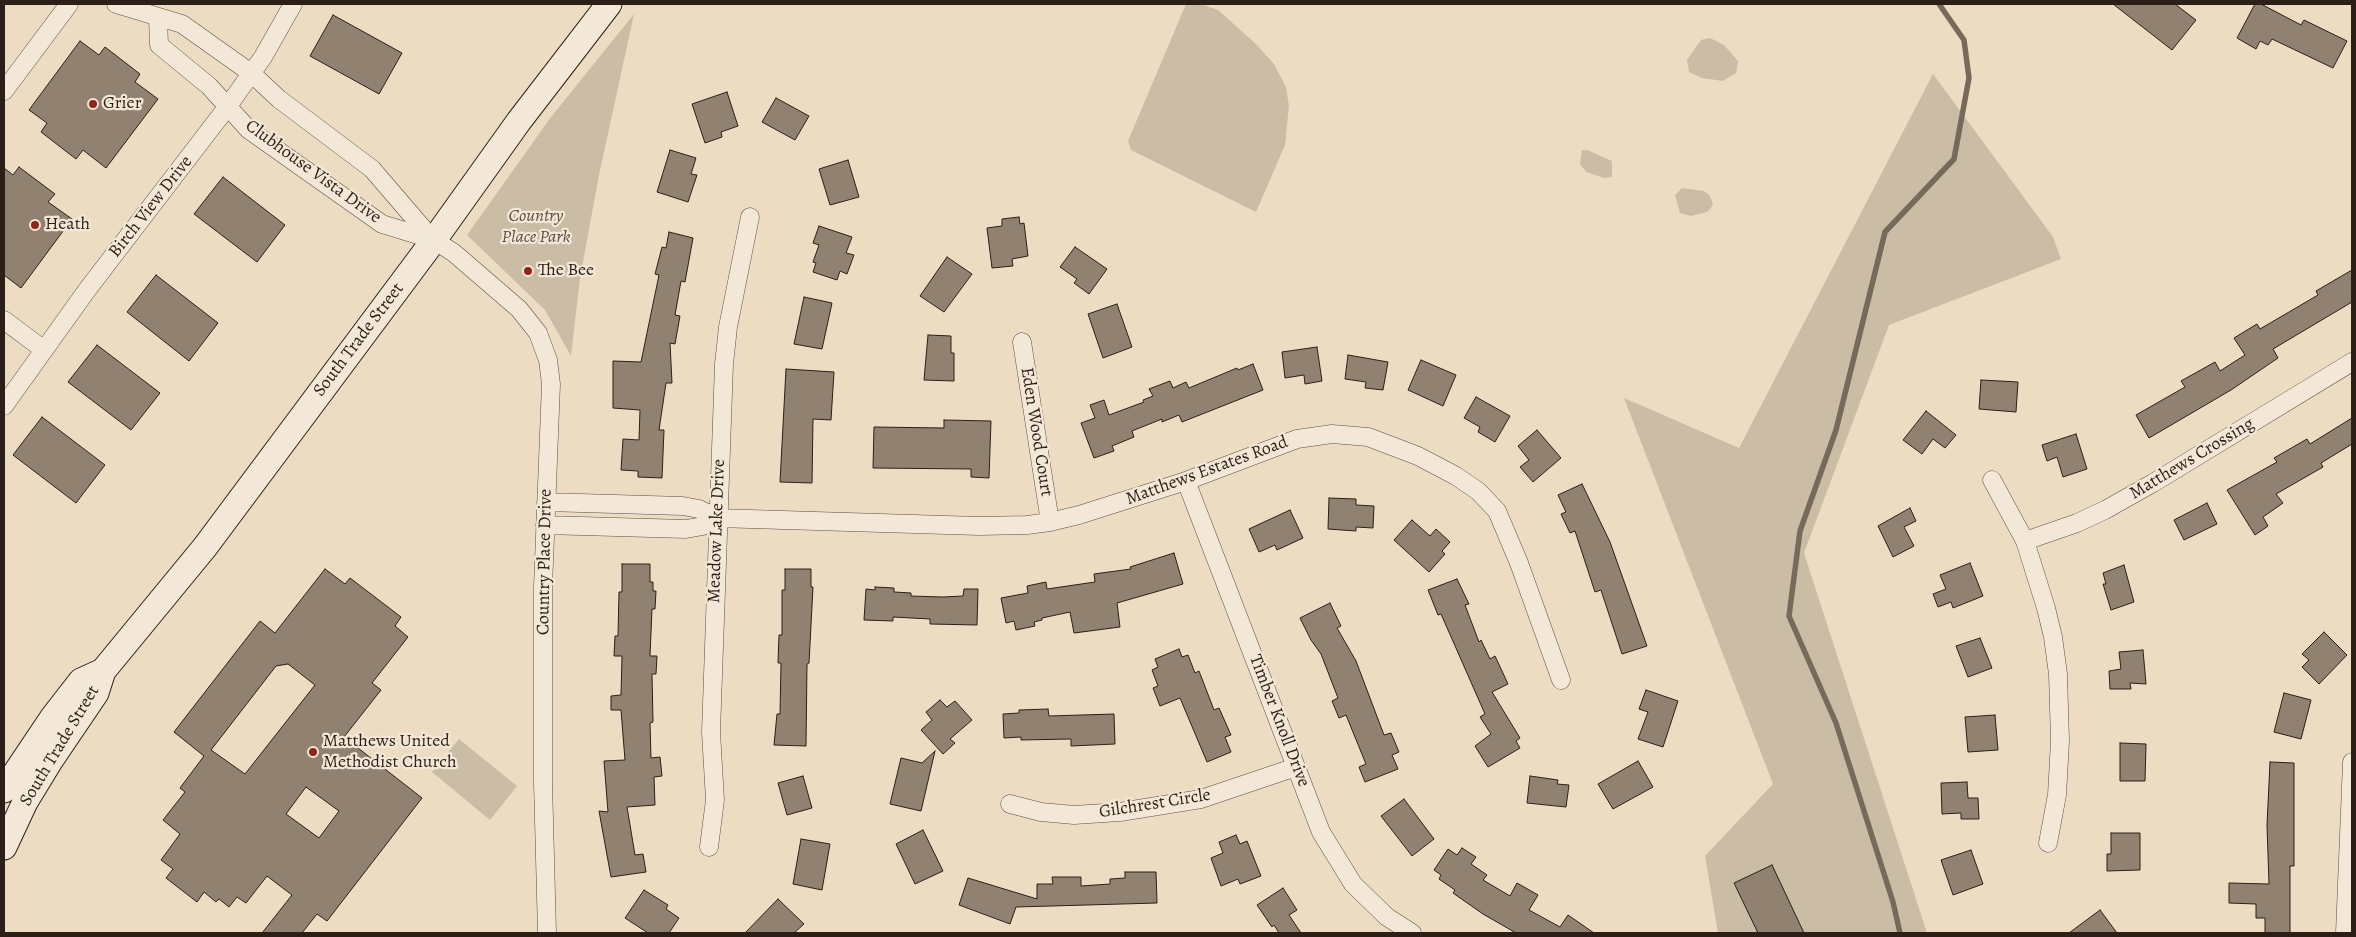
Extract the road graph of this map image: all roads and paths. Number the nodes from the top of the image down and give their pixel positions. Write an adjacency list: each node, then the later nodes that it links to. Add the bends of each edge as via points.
1 (69, 4): 7 (street)
2 (116, 4): 5 (street, Clubhouse Vista Drive)
3 (293, 4): 6 (street, Birch View Drive)
4 (609, 4): 10 (main road, South Trade Street, via 519,121)
5 (158, 18): 6 (street, Clubhouse Vista Drive, via 182,24); 8 (street, Clubhouse Vista Drive, via 159,45)
6 (251, 73): 8 (street, Birch View Drive); 10 (street, Clubhouse Vista Drive, via 372,169)
7 (4, 91)
8 (228, 106): 10 (street, Clubhouse Vista Drive, via 249,130 382,224); 13 (street, Birch View Drive, via 86,290)
9 (750, 217): 19 (street, Meadow Lake Drive, via 728,327)
10 (434, 240): 18 (street, Country Place Drive, via 519,309 538,333 548,360 551,384); 23 (main road, South Trade Street, via 205,547)
11 (4, 320): 13 (street)
12 (1022, 342): 20 (street, Eden Wood Court)
13 (44, 350): 15 (street, Birch View Drive)
14 (2352, 362): 22 (street, Matthews Crossing, via 2105,510)
15 (4, 406)
16 (1992, 480): 22 (street)
17 (1186, 481): 20 (street, Matthews Estates Road); 24 (street, Matthews Estates Road, via 1297,439 1332,434 1368,437 1418,456 1456,476 1497,511); 26 (street, Timber Knoll Drive)
18 (546, 502): 19 (street, Matthews Estates Road, via 683,506); 21 (street, Country Place Drive)
19 (717, 518): 20 (street, Matthews Estates Road, via 979,526); 21 (street, Matthews Estates Road, via 703,526 686,529); 31 (street, Meadow Lake Drive, via 711,732 715,800)
20 (1050, 522)
21 (545, 525): 32 (street, Country Place Drive, via 543,782)
22 (2025, 541): 29 (street, via 2046,608 2058,674 2060,741)
23 (103, 671): 27 (main road, South Trade Street, via 81,681); 30 (main road, South Trade Street, via 96,693 25,802)
24 (1561, 680)
25 (2352, 762): 34 (street)
26 (1296, 767): 28 (street, Gilchrest Circle, via 1201,799 1120,812 1074,815 1041,812); 33 (street, Timber Knoll Drive, via 1321,832 1353,884 1387,917)
27 (4, 790)
28 (1010, 804)
29 (2048, 843)
30 (4, 847)
31 (709, 847)
32 (547, 933)
33 (1412, 933)
34 (2345, 933)

